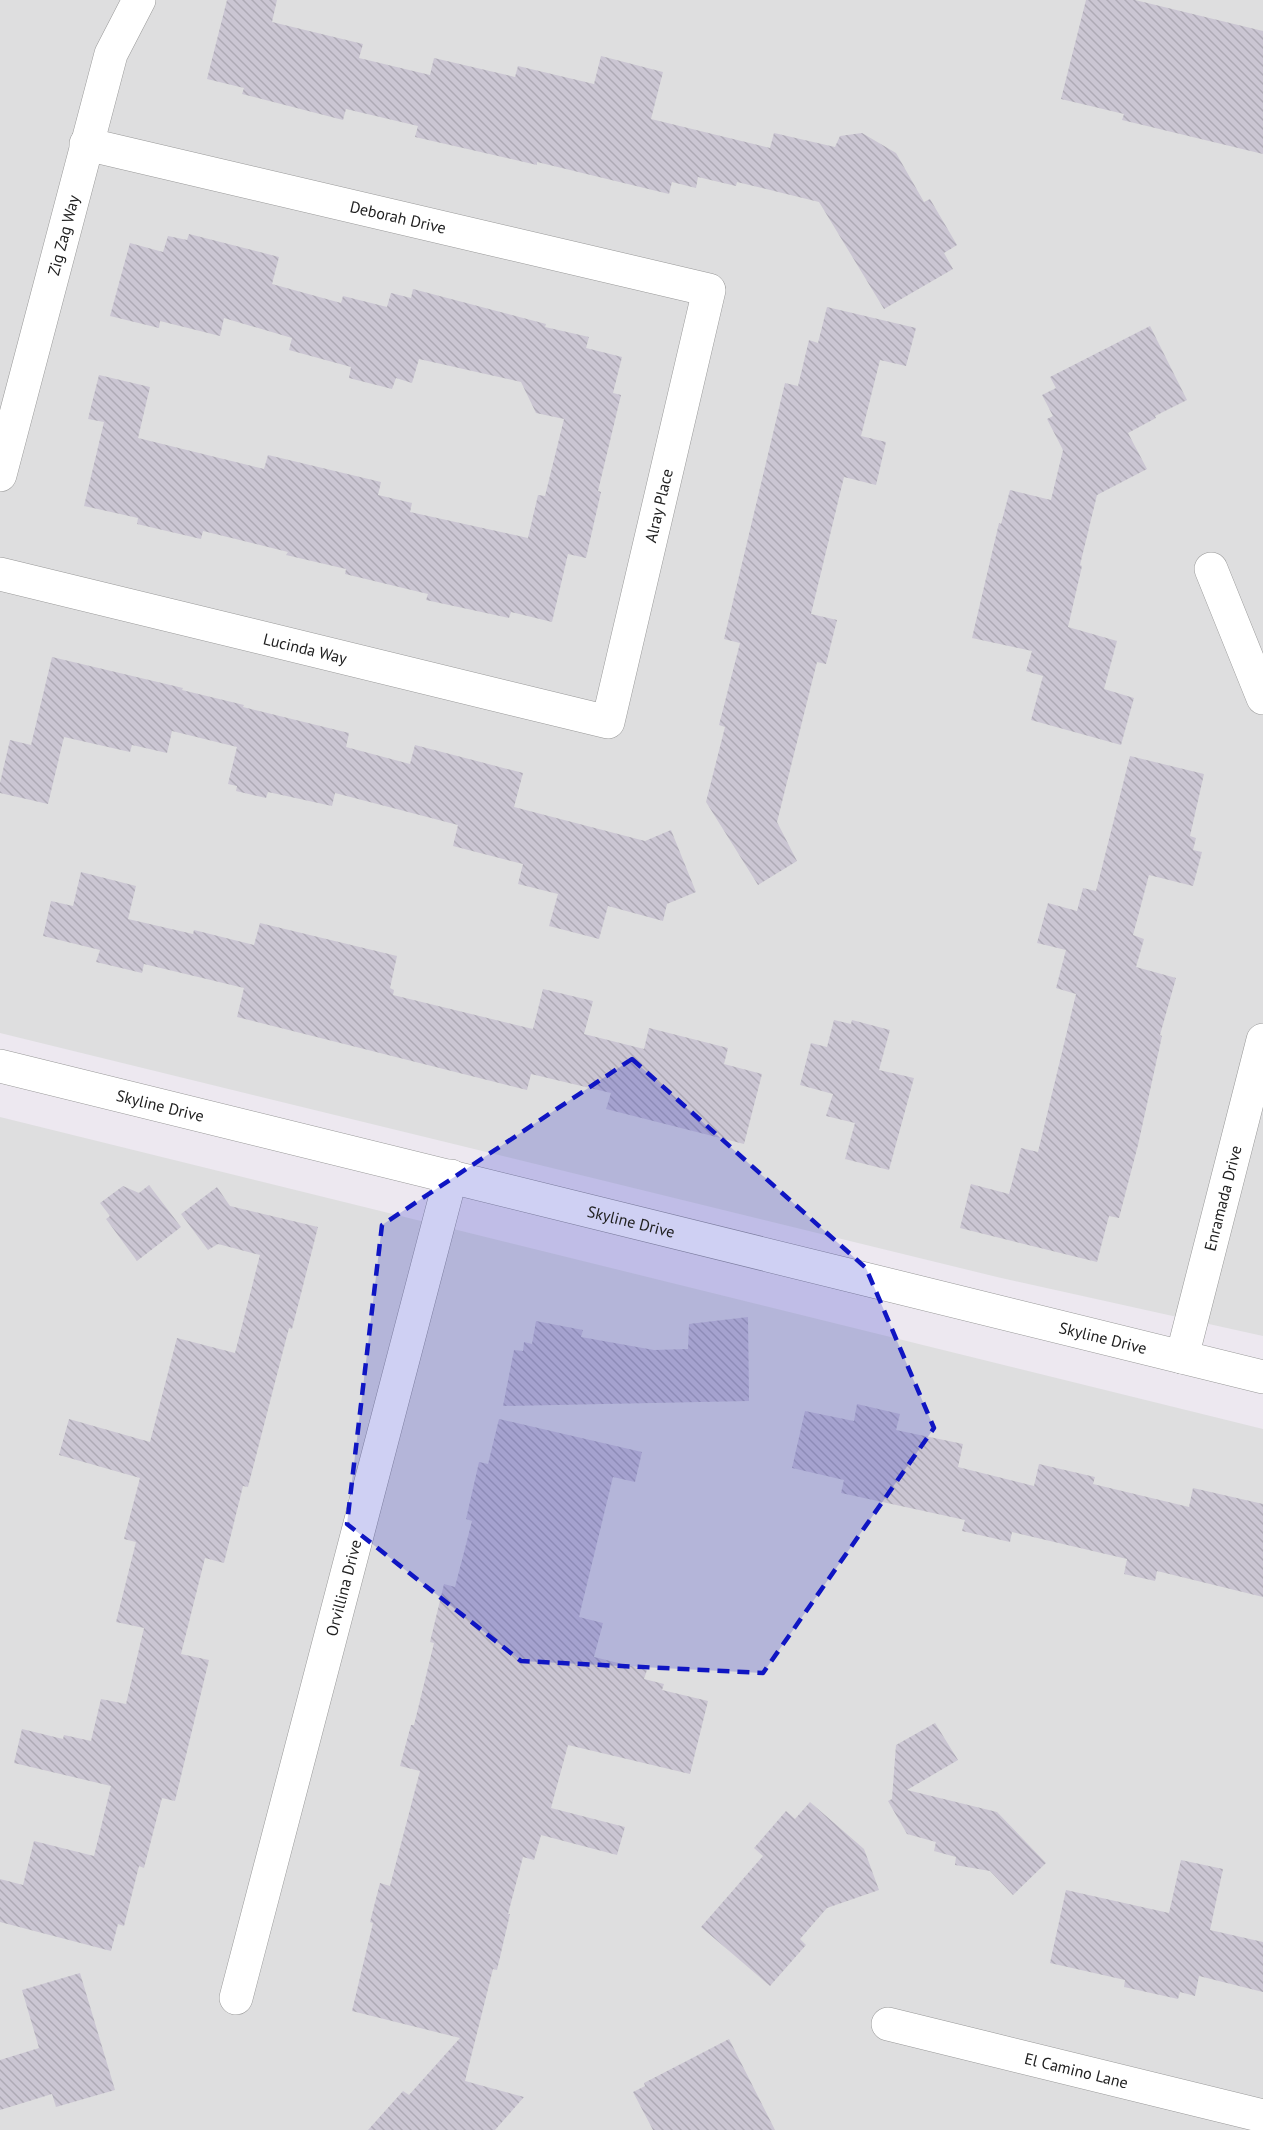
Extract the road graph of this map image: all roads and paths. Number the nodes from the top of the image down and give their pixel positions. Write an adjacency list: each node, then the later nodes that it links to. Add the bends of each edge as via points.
1 (139, 0): 2 (street, Zig Zag Way, via 111,54)
2 (86, 144): 3 (street, Deborah Drive); 4 (street, Zig Zag Way)
3 (709, 291): 8 (street, Alray Place)
4 (0, 475)
5 (1211, 569): 7 (street)
6 (0, 574): 8 (street, Lucinda Way)
7 (1263, 698)
8 (608, 722)
9 (1263, 1040): 12 (street, Enramada Drive)
10 (0, 1065): 11 (street, Skyline Drive)
11 (451, 1176): 12 (street, Skyline Drive); 14 (street, Orvillina Drive)
12 (1182, 1356): 13 (street, Skyline Drive)
13 (1263, 1377)
14 (236, 1998)
15 (888, 2024): 16 (street, El Camino Lane)
16 (1263, 2116)

